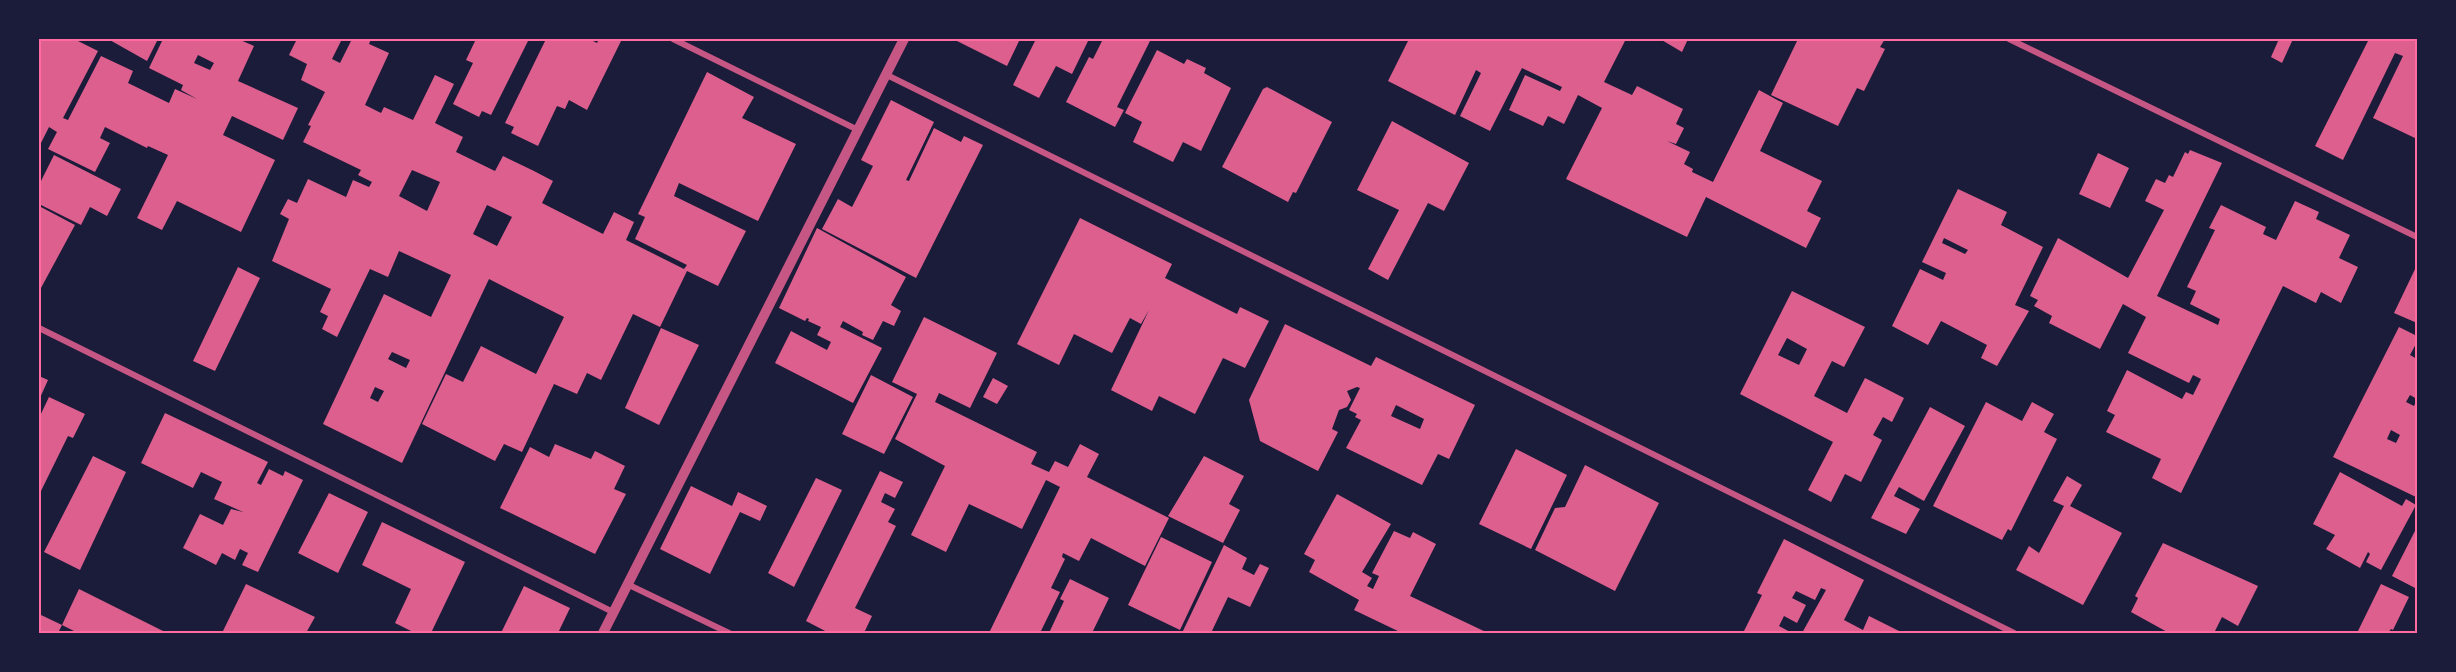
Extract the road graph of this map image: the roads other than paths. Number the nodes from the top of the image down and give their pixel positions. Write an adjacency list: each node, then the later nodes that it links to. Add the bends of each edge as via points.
1 (673, 39): 5 (street)
2 (904, 39): 4 (street)
3 (2009, 39): 6 (street)
4 (887, 75): 5 (street); 12 (street)
5 (858, 130): 8 (street)
6 (2417, 237)
7 (39, 328): 9 (street)
8 (627, 584): 9 (street); 11 (street)
9 (613, 612): 10 (street)
10 (603, 633)
11 (729, 633)
12 (2014, 633)

